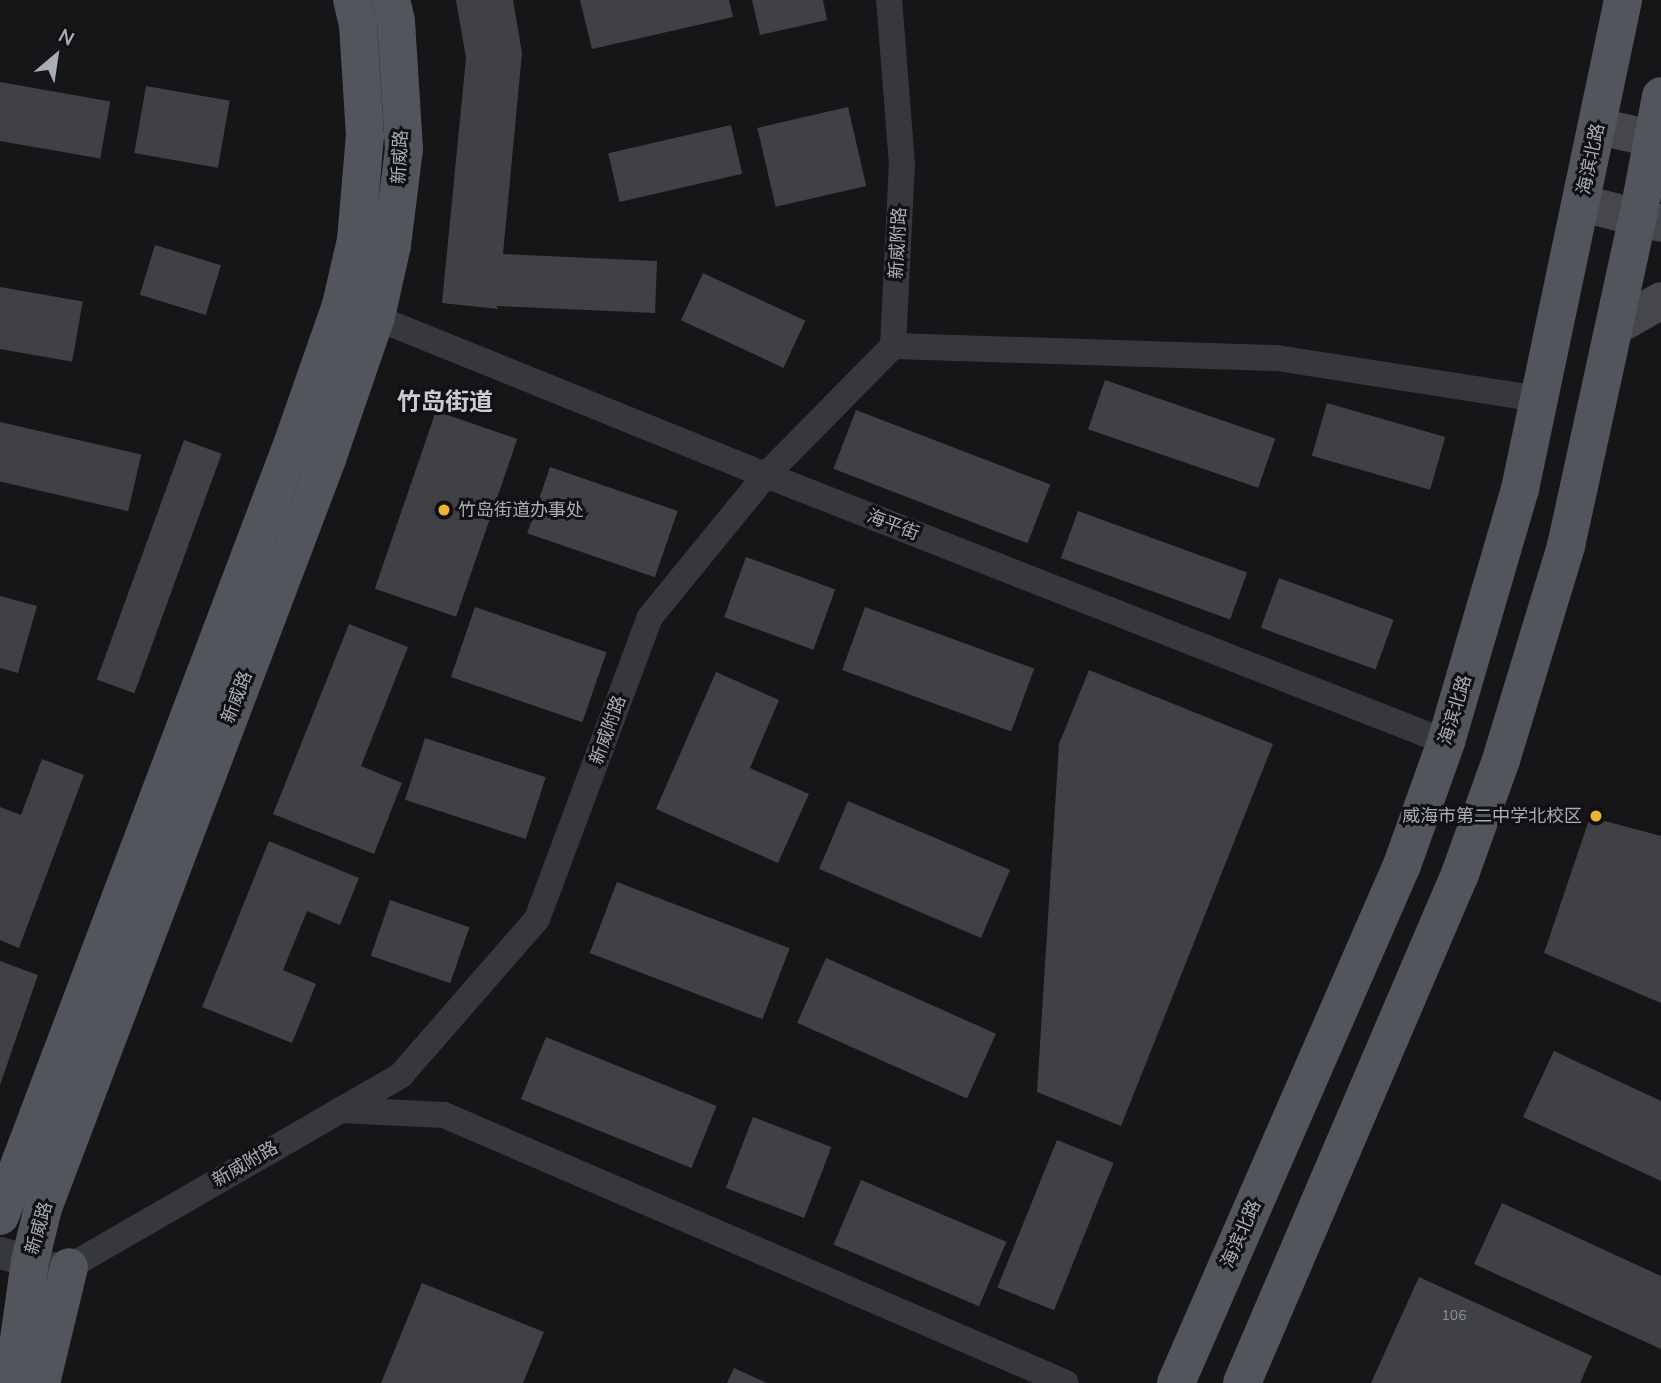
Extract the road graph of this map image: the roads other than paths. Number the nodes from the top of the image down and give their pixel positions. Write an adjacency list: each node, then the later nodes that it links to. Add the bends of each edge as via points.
1 (352, 0): 11 (main road, 新威路, via 358,25 365,136 356,240)
2 (391, 0): 12 (main road, 新威路, via 404,149 392,245)
3 (888, 0): 14 (street, 新威附路, via 902,164)
4 (1623, 0): 6 (main road, 海滨北路)
5 (1661, 96): 7 (main road)
6 (1598, 126): 7 (main road); 8 (main road, 海滨北路)
7 (1657, 139): 9 (main road)
8 (1582, 203): 9 (main road); 15 (main road, 海滨北路)
9 (1650, 220): 13 (main road)
10 (1661, 300): 13 (main road)
11 (341, 305): 12 (street, 海平街); 19 (main road, 新威路)
12 (376, 317): 16 (street, 海平街); 20 (main road, 新威路, via 322,472 43,1208)
13 (1614, 327): 26 (main road, via 1566,546 1501,760 1460,874)
14 (893, 345): 15 (street, via 1277,358); 16 (street, 新威附路)
15 (1540, 399): 17 (main road, 海滨北路, via 1520,489)
16 (766, 475): 17 (street, 海平街); 18 (street, 新威附路, via 650,617 537,919 401,1075)
17 (1446, 742): 25 (main road, 海滨北路, via 1402,865)
18 (339, 1110): 21 (street, 新威附路); 24 (street, via 444,1115)
19 (0, 1216)
20 (15, 1257): 21 (street); 22 (main road, 新威路)
21 (69, 1267): 23 (main road)
22 (13, 1383)
23 (41, 1383)
24 (1066, 1383)
25 (1176, 1383)
26 (1242, 1383)

